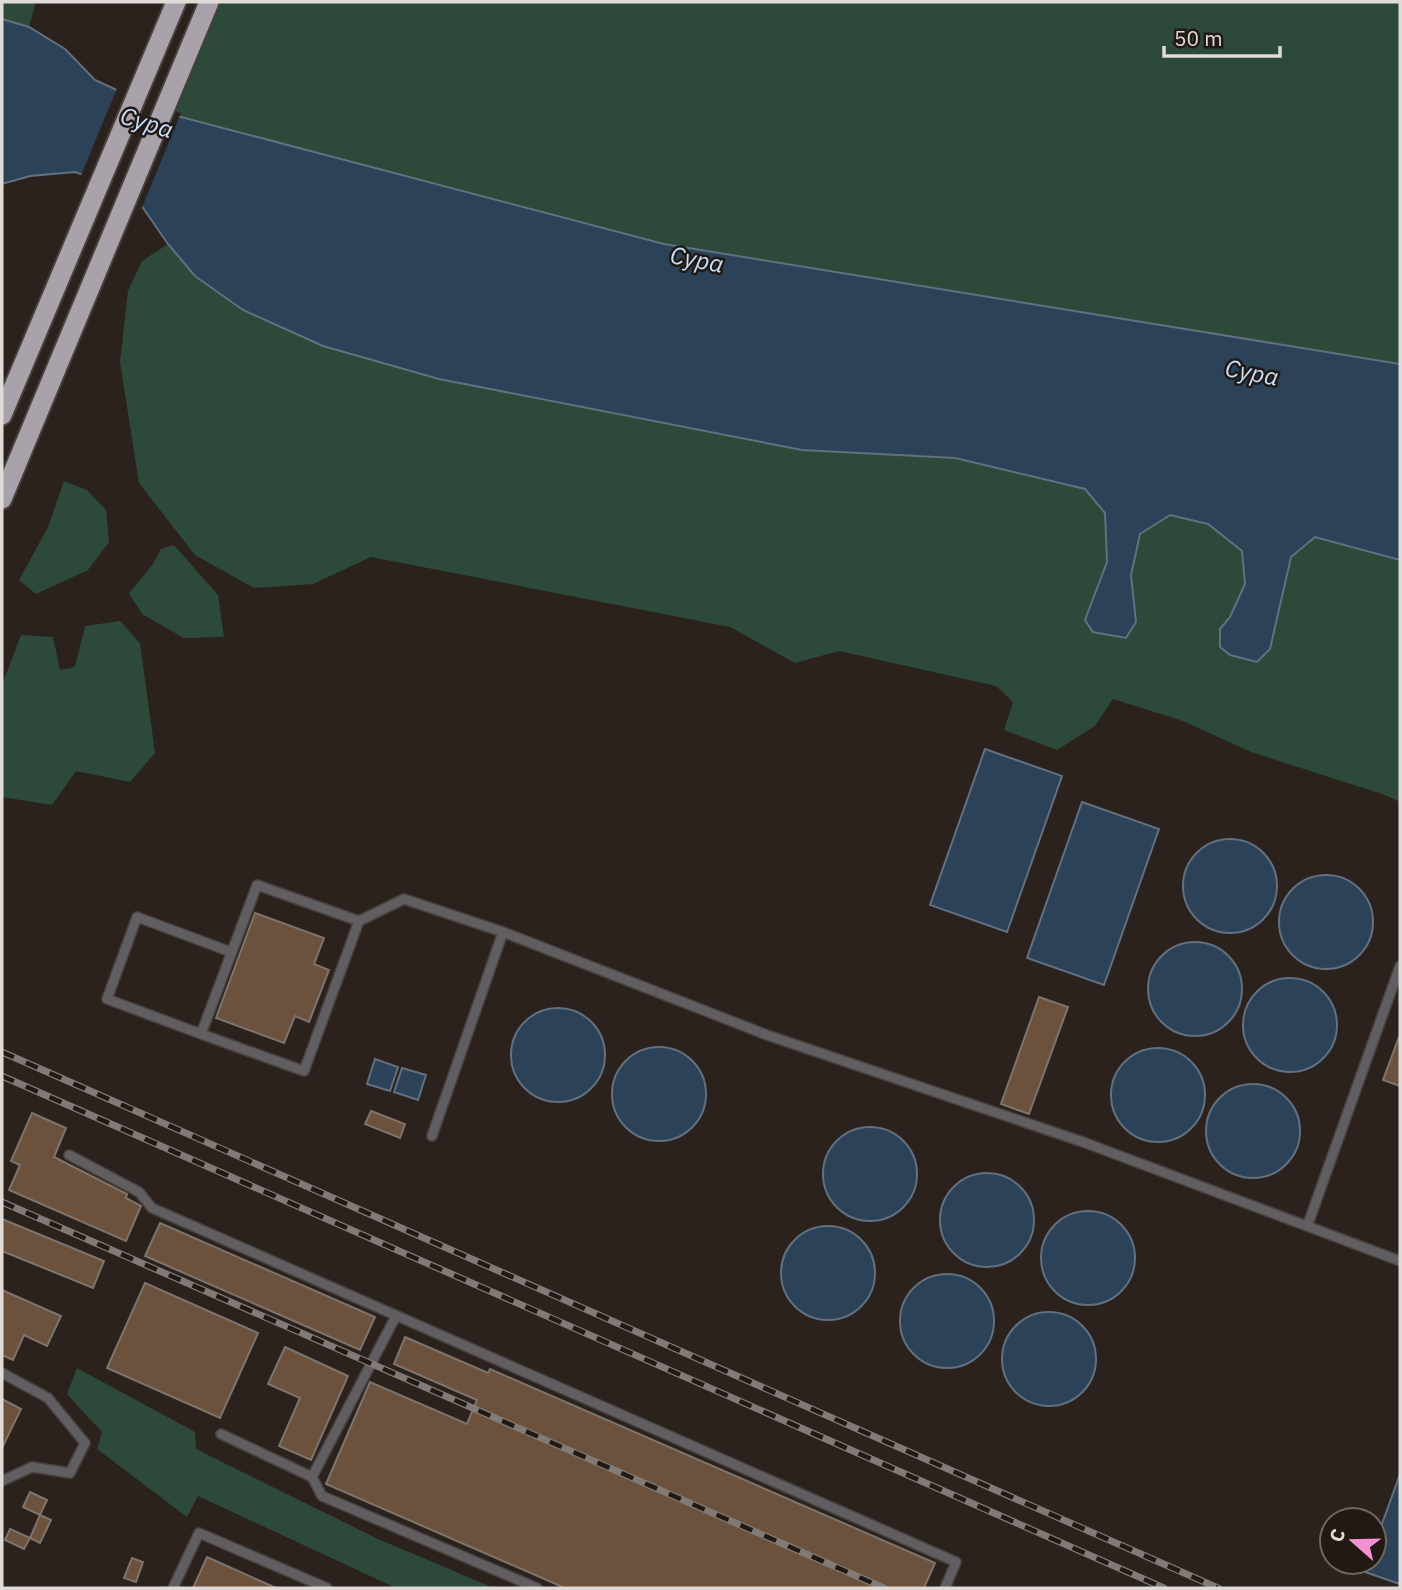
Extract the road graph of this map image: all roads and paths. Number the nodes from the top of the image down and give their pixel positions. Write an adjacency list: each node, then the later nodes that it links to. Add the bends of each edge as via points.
1 (176, 2): 3 (highway)
2 (209, 2): 4 (highway)
3 (2, 415)
4 (2, 499)
5 (359, 920): 6 (lane, via 404,899); 7 (lane, via 257,885); 9 (lane, via 304,1071)
6 (503, 932): 10 (lane); 12 (lane, via 767,1035)
7 (232, 952): 9 (lane); 9 (lane, via 137,917 132,929 107,999)
8 (1400, 966): 12 (lane)
9 (201, 1034)
10 (432, 1136)
11 (69, 1155): 14 (lane, via 139,1192 152,1208)
12 (1308, 1224): 13 (lane)
13 (1400, 1261)
14 (396, 1316): 17 (lane); 22 (lane, via 956,1562)
15 (2, 1373): 18 (lane, via 48,1398 85,1443 70,1473 32,1468)
16 (221, 1434): 17 (lane)
17 (312, 1477): 21 (lane, via 322,1496)
18 (2, 1481)
19 (173, 1588): 20 (lane, via 199,1532)
20 (327, 1588)
21 (537, 1588)
22 (945, 1588)

